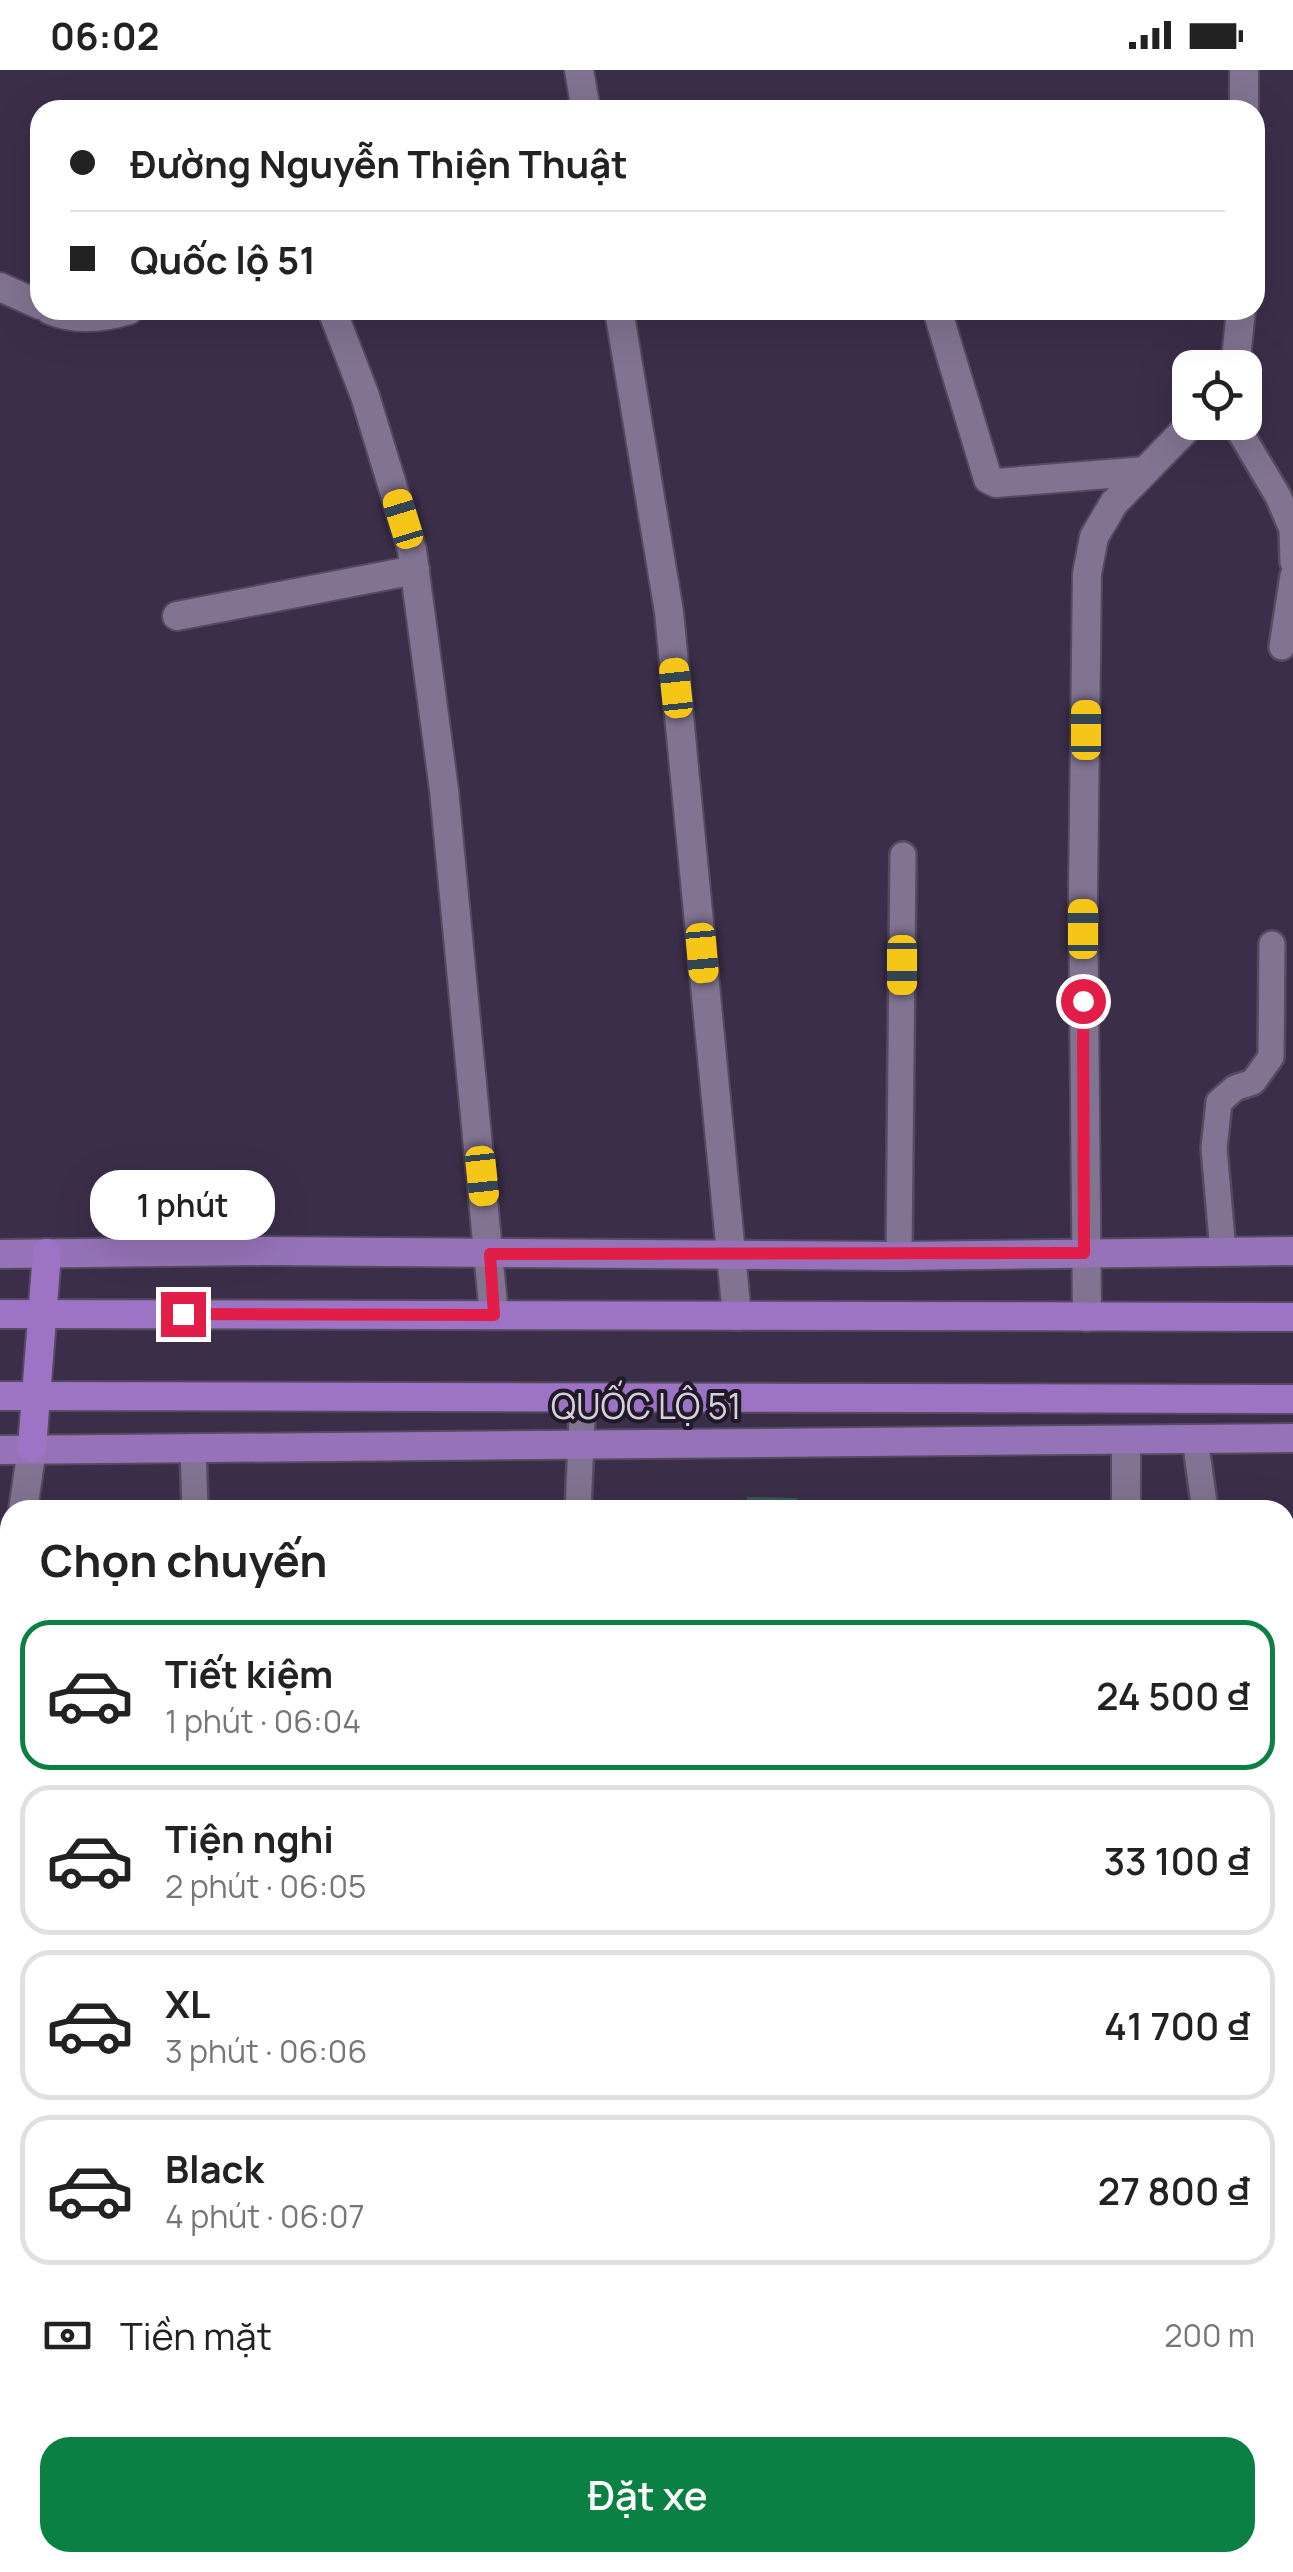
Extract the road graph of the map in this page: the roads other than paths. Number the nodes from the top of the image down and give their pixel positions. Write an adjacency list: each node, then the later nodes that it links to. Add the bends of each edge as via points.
1 (579, 70): 3 (street)
2 (1244, 70): 4 (street)
3 (584, 100)
4 (1244, 100)
5 (0, 287): 6 (street)
6 (30, 300)
7 (336, 320): 16 (street)
8 (621, 320): 28 (street, via 669,612)
9 (940, 320): 14 (street, via 988,478 996,483)
10 (1240, 320): 11 (street)
11 (1236, 350)
12 (1175, 440): 14 (street)
13 (1245, 440): 15 (lane, via 1292,529)
14 (1145, 471): 24 (street, via 1114,503 1094,538 1087,574)
15 (1293, 562)
16 (416, 570): 18 (street); 27 (street)
17 (1293, 576): 19 (lane)
18 (178, 616)
19 (1282, 647)
20 (903, 856): 29 (lane)
21 (1272, 944): 22 (lane, via 1271,1058 1253,1082 1219,1102 1214,1148)
22 (1223, 1252): 23 (main road); 24 (main road)
23 (1293, 1252)
24 (1084, 1253): 29 (main road); 35 (street)
25 (0, 1254): 26 (main road)
26 (47, 1254): 27 (main road); 30 (highway)
27 (490, 1254): 28 (main road); 32 (street)
28 (731, 1256): 29 (main road); 33 (street)
29 (900, 1256)
30 (43, 1313): 31 (highway); 32 (highway); 36 (highway)
31 (0, 1314)
32 (494, 1315): 33 (highway)
33 (737, 1316): 35 (highway)
34 (1293, 1316): 35 (highway)
35 (1088, 1318)
36 (36, 1394): 37 (highway, QUỐC LỘ 51); 38 (highway, QUỐC LỘ 51); 45 (highway)
37 (0, 1396)
38 (583, 1396): 39 (highway, QUỐC LỘ 51); 43 (lane)
39 (1293, 1399)
40 (1293, 1438): 41 (main road, QUỐC LỘ 51)
41 (1194, 1439): 42 (main road, QUỐC LỘ 51); 51 (lane)
42 (1126, 1440): 43 (main road, QUỐC LỘ 51); 50 (street)
43 (582, 1444): 44 (main road, QUỐC LỘ 51); 49 (lane)
44 (193, 1447): 45 (main road, QUỐC LỘ 51); 48 (lane)
45 (32, 1448): 46 (main road, QUỐC LỘ 51); 47 (street)
46 (0, 1450)
47 (24, 1500)
48 (196, 1500)
49 (579, 1500)
50 (1126, 1500)
51 (1204, 1500)

